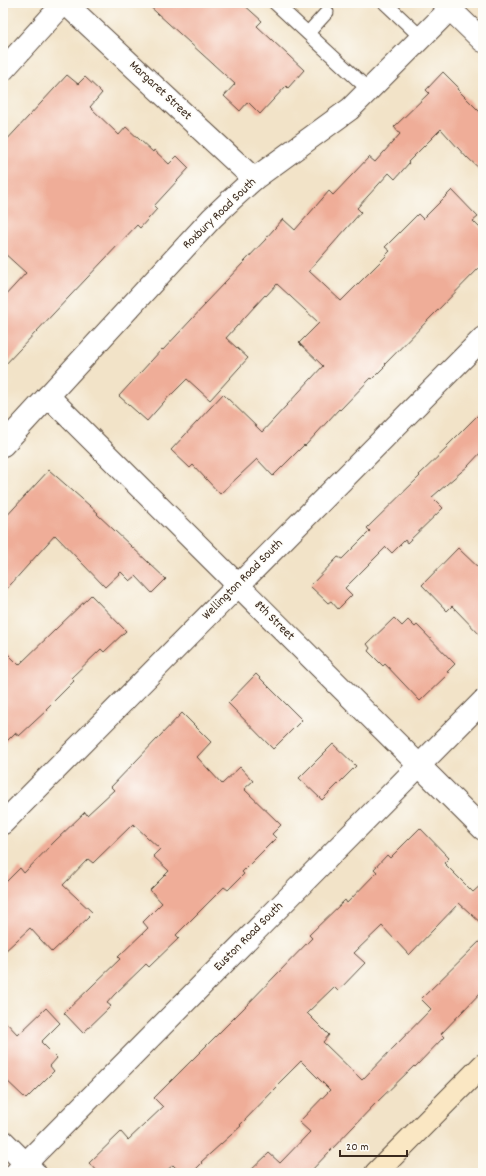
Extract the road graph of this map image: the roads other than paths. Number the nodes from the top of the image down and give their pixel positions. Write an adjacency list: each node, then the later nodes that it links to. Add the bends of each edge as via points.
1 (65, 3): 9 (street); 11 (street, Margaret Street)
2 (275, 3): 6 (lane)
3 (385, 3): 7 (lane)
4 (450, 5): 7 (street, Roxbury Road South); 8 (street)
5 (327, 12): 6 (lane)
6 (308, 33): 10 (lane)
7 (422, 38): 10 (street, Roxbury Road South)
8 (483, 41)
9 (3, 70)
10 (369, 90): 11 (street, Roxbury Road South, via 350,110)
11 (254, 179): 13 (street, Roxbury Road South, via 212,218)
12 (483, 338): 15 (street, Wellington Road South)
13 (48, 396): 14 (street, Roxbury Road South); 15 (street, 8th Street)
14 (3, 445)
15 (238, 585): 17 (street, 8th Street); 18 (street, Wellington Road South)
16 (483, 701): 17 (street, Euston Road South)
17 (419, 765): 19 (street, 8th Street); 22 (street, Euston Road South)
18 (3, 824)
19 (483, 829)
20 (483, 1065): 23 (main road)
21 (3, 1141): 22 (street)
22 (25, 1170)
23 (376, 1173)

